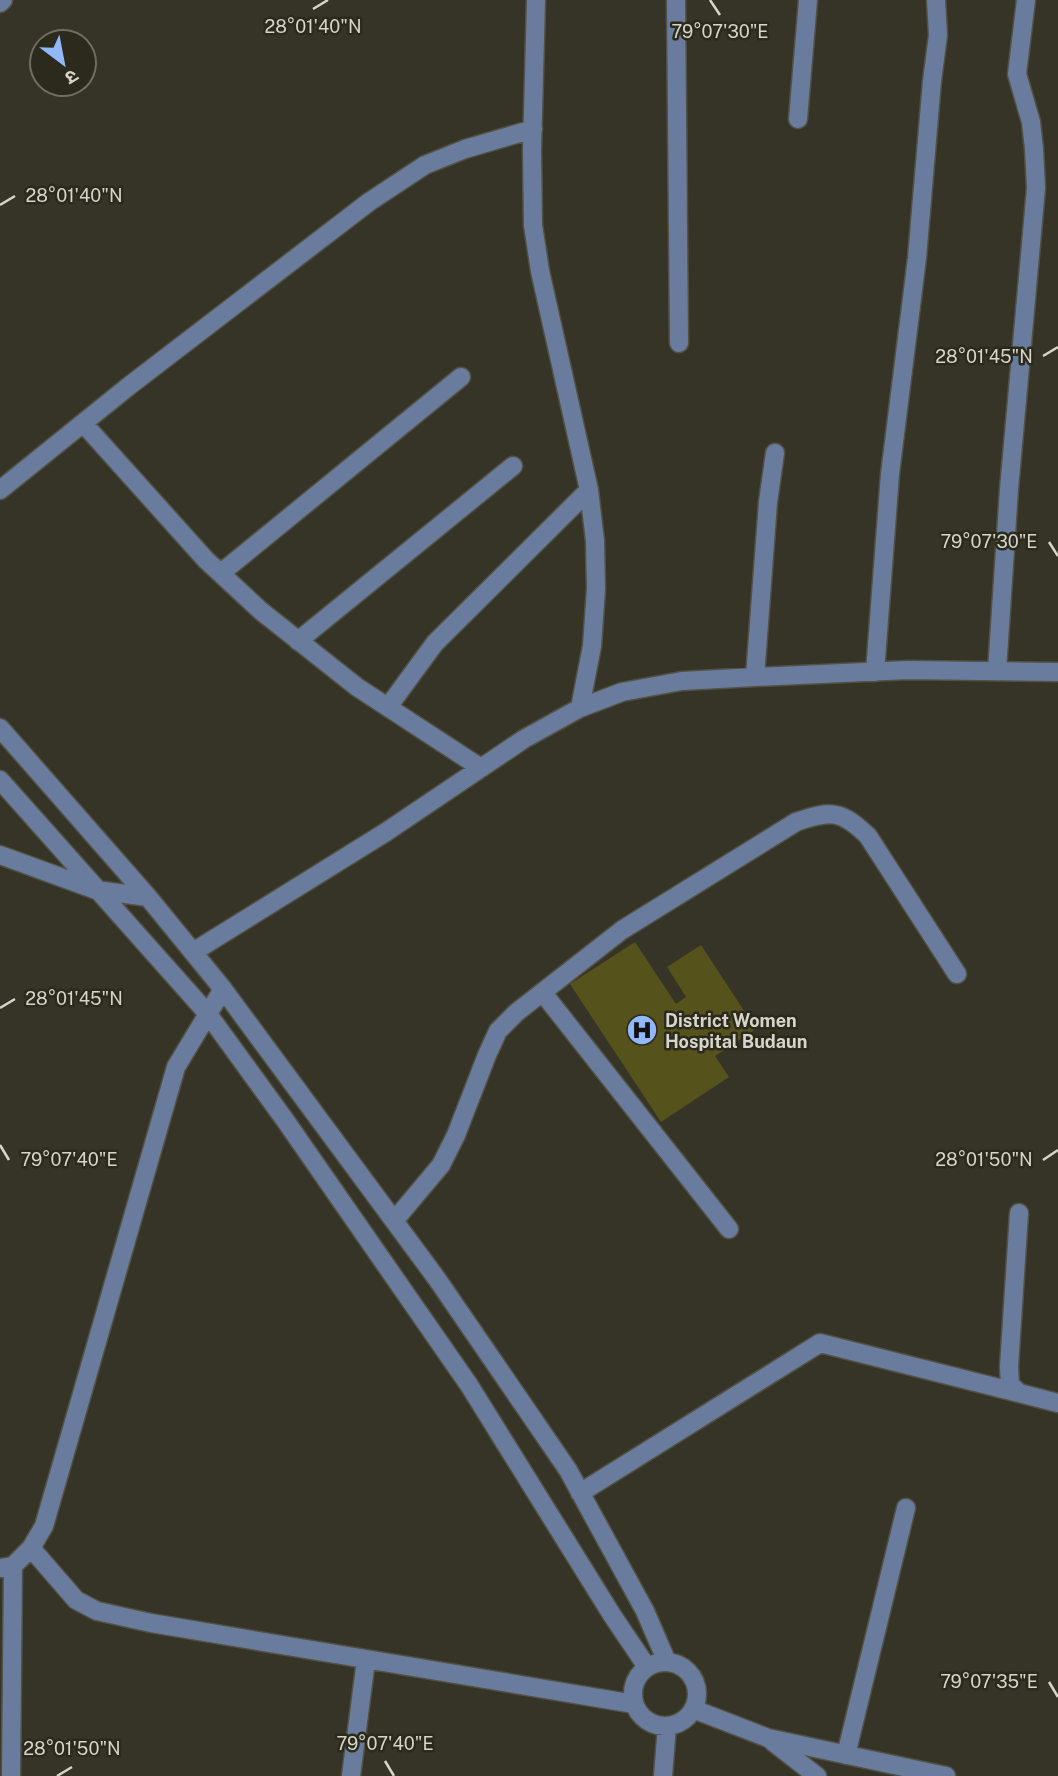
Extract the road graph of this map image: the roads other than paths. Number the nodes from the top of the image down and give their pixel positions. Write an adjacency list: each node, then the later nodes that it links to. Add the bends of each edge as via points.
1 (536, 0): 7 (street)
2 (676, 0): 8 (street)
3 (808, 0): 6 (street)
4 (936, 0): 18 (street, via 938,35 890,474)
5 (1026, 0): 17 (street, via 1017,74 1031,122 1036,188)
6 (798, 120)
7 (533, 129): 10 (street, via 425,165 358,210); 13 (street, via 533,225 540,271)
8 (680, 343)
9 (461, 377): 15 (street)
10 (83, 423): 14 (street); 15 (street)
11 (775, 453): 20 (street)
12 (513, 466): 16 (street)
13 (589, 490): 21 (street, via 435,643); 22 (street, via 596,589 592,646)
14 (0, 491)
15 (221, 573): 16 (street)
16 (298, 640): 21 (street)
17 (998, 671): 18 (street); 19 (street)
18 (875, 672): 20 (street)
19 (1058, 672)
20 (755, 677): 22 (street, via 682,681 622,692)
21 (388, 707): 24 (street)
22 (580, 708): 24 (street)
23 (0, 728): 28 (street)
24 (481, 768): 29 (street)
25 (0, 780): 27 (street)
26 (0, 855): 27 (street)
27 (96, 890): 28 (street); 33 (street)
28 (148, 897): 29 (street)
29 (193, 952): 31 (street)
30 (957, 974): 32 (street, via 868,836 838,814 815,815 796,822 622,930)
31 (223, 989): 33 (street); 35 (street)
32 (543, 993): 35 (street, via 498,1031 441,1165); 36 (street)
33 (208, 1014): 41 (street, via 176,1068 44,1526); 45 (street, via 470,1385)
34 (1019, 1213): 37 (street, via 1009,1367 1010,1384)
35 (394, 1221): 39 (street)
36 (729, 1229)
37 (1019, 1392): 38 (street); 39 (street, via 820,1343)
38 (1058, 1403)
39 (580, 1493): 44 (street, via 645,1611)
40 (906, 1508): 50 (street)
41 (31, 1548): 42 (street); 43 (street, via 76,1600 97,1611)
42 (6, 1567): 51 (street)
43 (366, 1660): 46 (street); 52 (street)
44 (667, 1662): 45 (street); 47 (street, via 687,1670 693,1679)
45 (648, 1667): 46 (street, via 635,1684)
46 (634, 1704): 48 (street, via 647,1721)
47 (693, 1709): 48 (street, via 686,1718); 49 (street)
48 (667, 1726): 53 (street)
49 (768, 1738): 50 (street); 54 (street)
50 (846, 1755): 55 (street)
51 (11, 1776)
52 (351, 1776)
53 (663, 1776)
54 (817, 1776)
55 (946, 1776)

